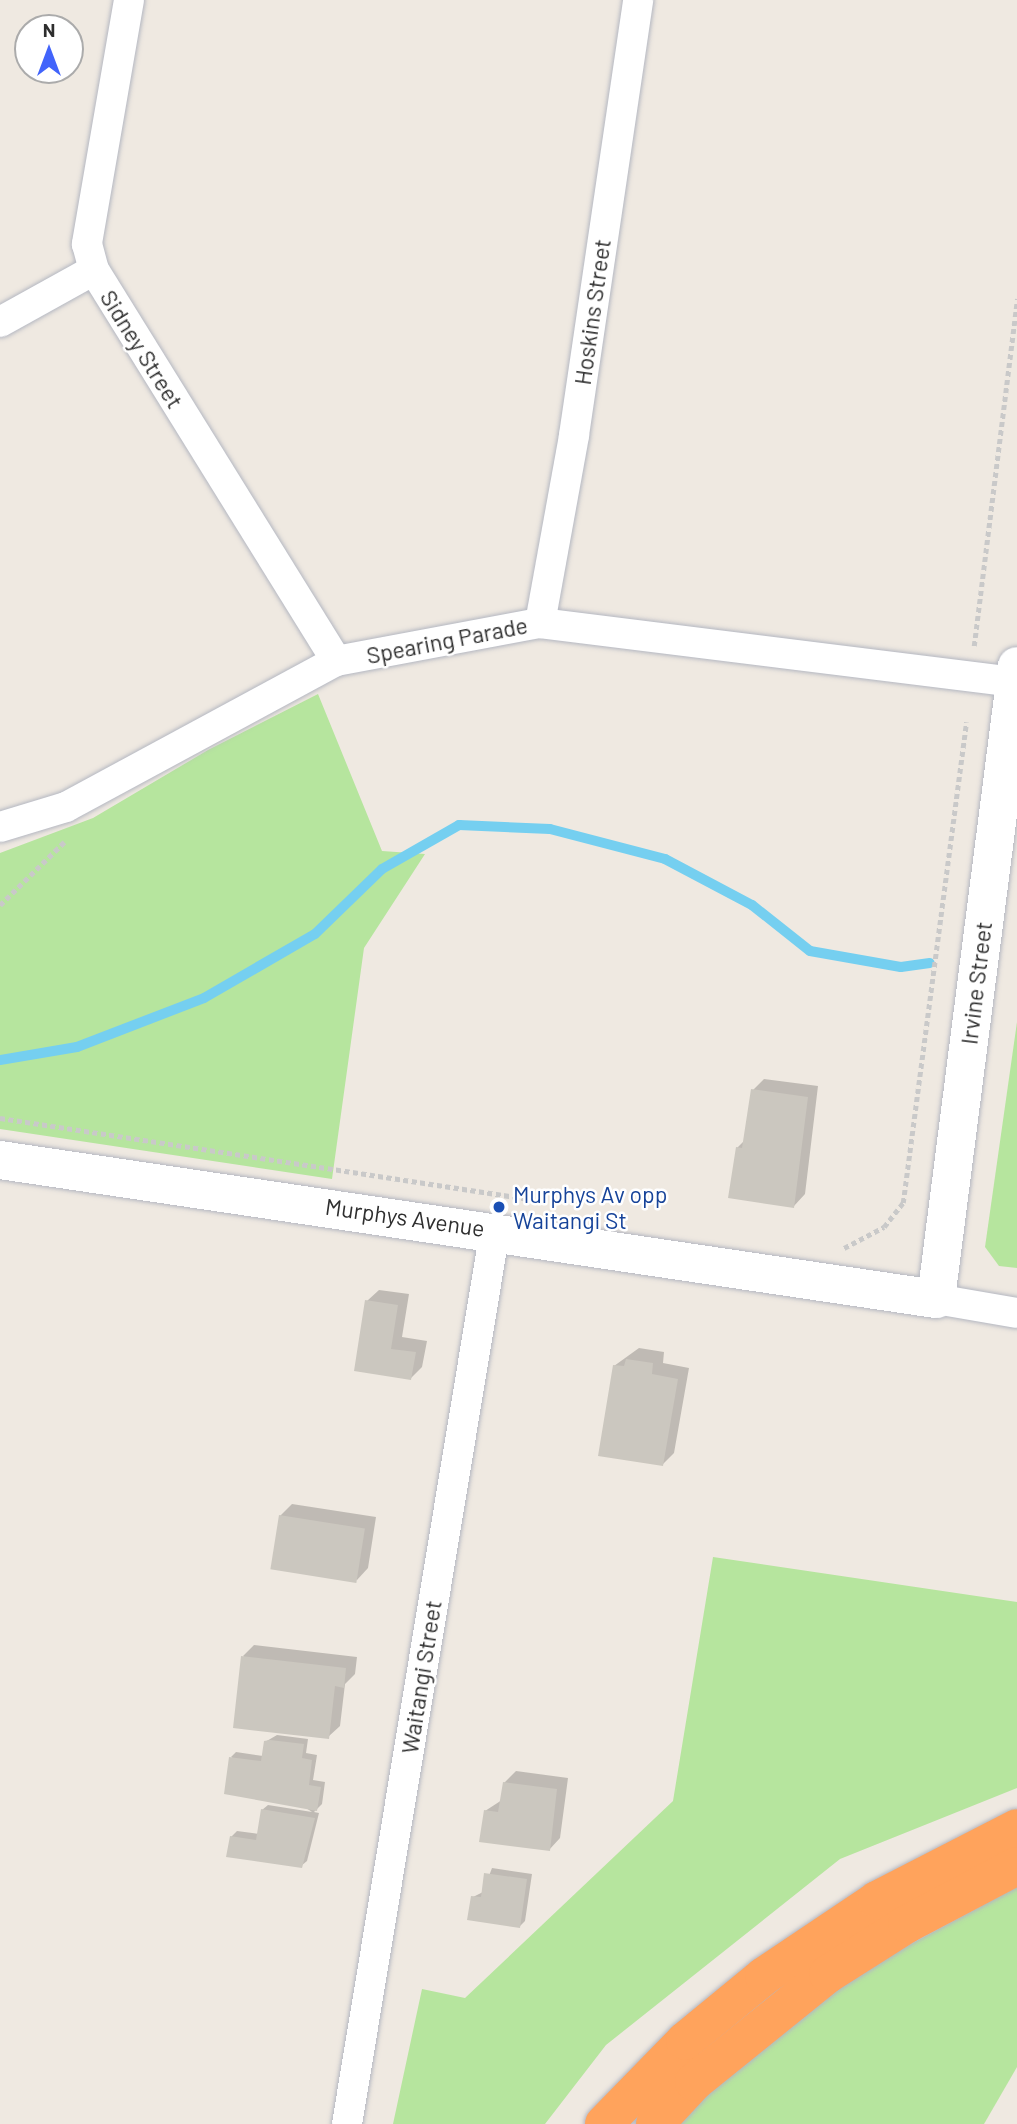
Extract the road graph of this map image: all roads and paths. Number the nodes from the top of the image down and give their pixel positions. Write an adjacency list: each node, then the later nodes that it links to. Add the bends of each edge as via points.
1 (129, 0): 3 (street, Sidney Street, via 87,244)
2 (638, 0): 6 (street, Hoskins Street, via 574,435)
3 (94, 271): 5 (street); 8 (street, Sidney Street)
4 (1017, 299): 7 (path)
5 (0, 323)
6 (540, 623): 8 (street, Spearing Parade); 9 (street, Spearing Parade)
7 (974, 648)
8 (336, 661): 11 (street, Spearing Parade)
9 (1016, 674): 19 (street, Irvine Street)
10 (966, 722): 18 (path, via 903,1203 884,1227)
11 (90, 794): 12 (street, Spearing Parade, via 66,807); 13 (path, via 67,840)
12 (0, 827)
13 (0, 905)
14 (0, 1118): 16 (path)
15 (0, 1160): 17 (street, Murphys Avenue)
16 (548, 1202)
17 (495, 1230): 19 (street, Murphys Avenue); 23 (street, Waitangi Street)
18 (841, 1250)
19 (936, 1299): 20 (street, Murphys Avenue)
20 (1017, 1313)
21 (1017, 1828): 24 (highway, via 877,1900 764,1976 685,2040)
22 (1017, 1866): 25 (highway, via 907,1924 828,1974 694,2081)
23 (347, 2124)
24 (604, 2124)
25 (654, 2124)

